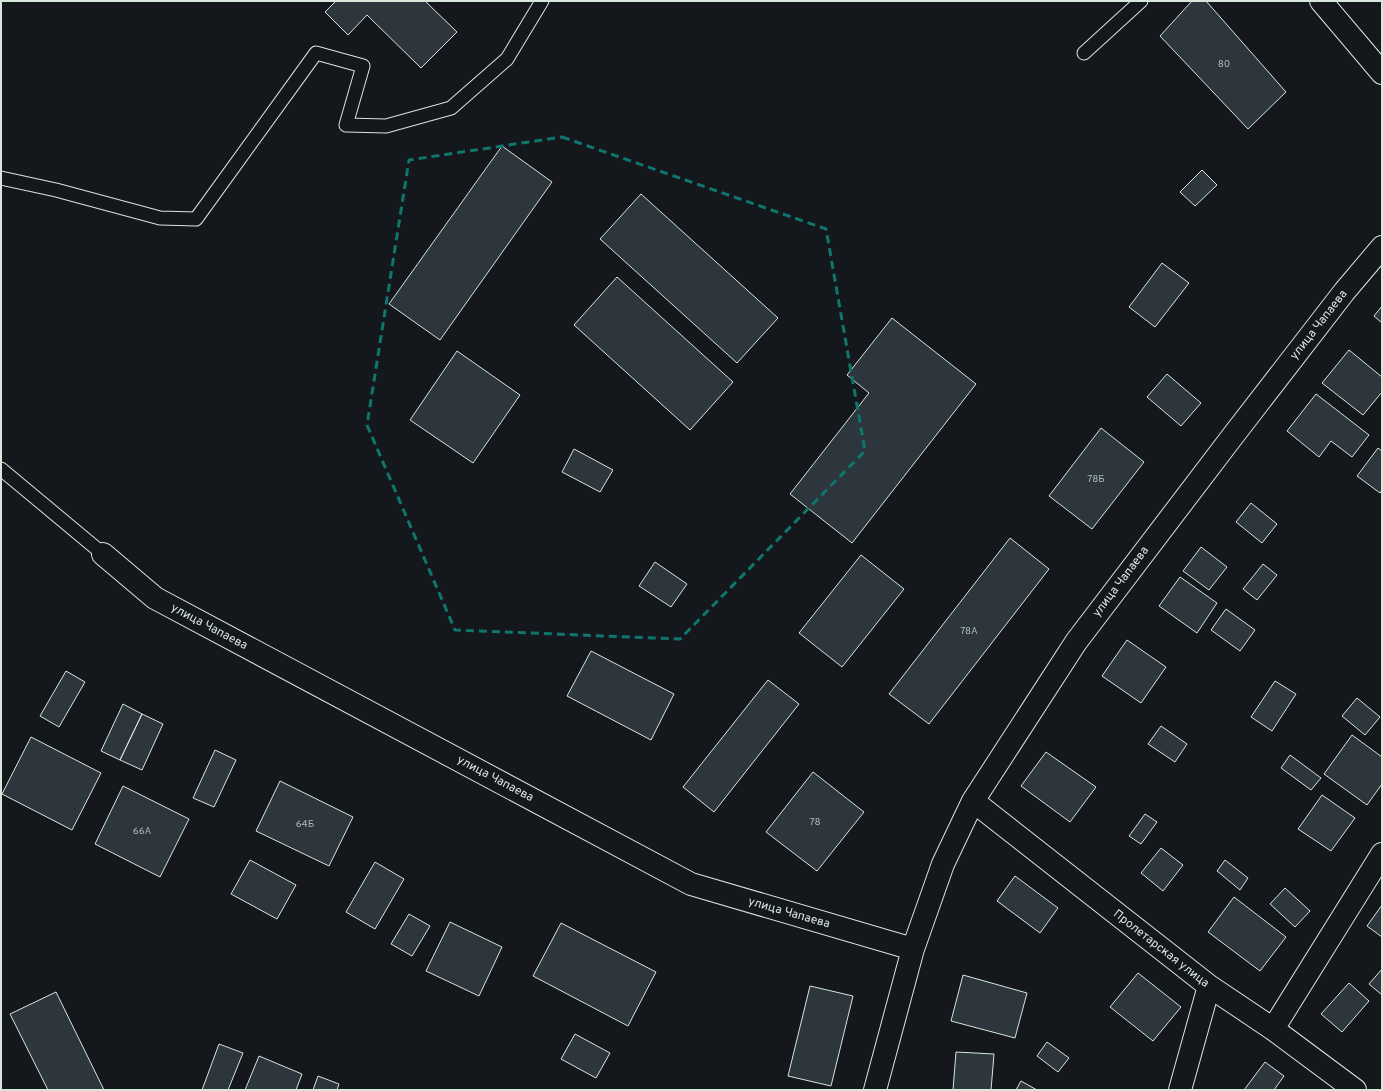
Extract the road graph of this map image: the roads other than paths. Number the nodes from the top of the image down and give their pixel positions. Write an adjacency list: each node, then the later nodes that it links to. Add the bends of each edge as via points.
1 (542, 1): 6 (lane, via 507,59 451,108 386,126 346,125 363,66 316,53 196,218 160,218)
2 (1141, 1): 4 (lane)
3 (1321, 1): 5 (street)
4 (1084, 53)
5 (1382, 73)
6 (1, 178)
7 (1382, 247): 10 (street, улица Чапаева, via 1344,292 1076,642)
8 (1, 469): 9 (lane)
9 (102, 554): 12 (street, улица Чапаева, via 155,598 691,884)
10 (973, 801): 12 (street, улица Чапаева, via 943,864); 13 (street, Пролетарская улица)
11 (1382, 854): 14 (street)
12 (913, 949): 15 (street, улица Чапаева)
13 (1209, 986): 14 (street, Пролетарская улица); 16 (street)
14 (1273, 1029): 17 (street, Пролетарская улица)
15 (875, 1090)
16 (1180, 1090)
17 (1355, 1090)

